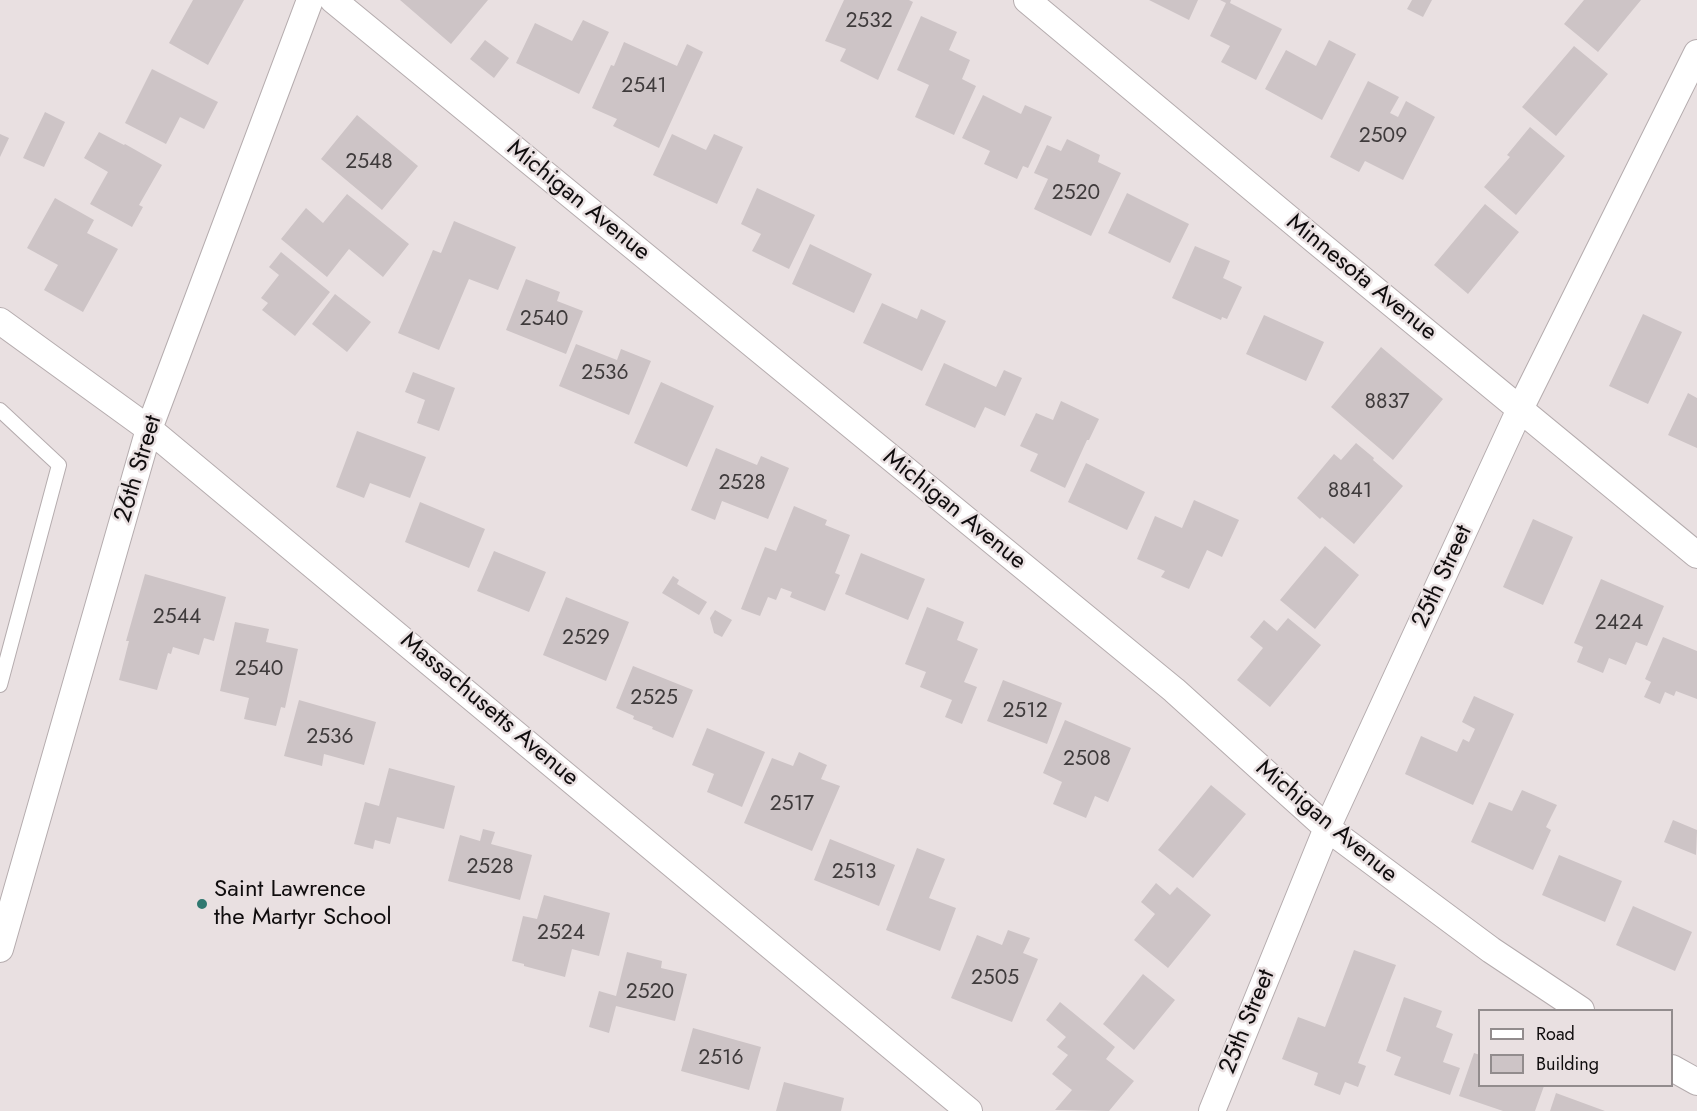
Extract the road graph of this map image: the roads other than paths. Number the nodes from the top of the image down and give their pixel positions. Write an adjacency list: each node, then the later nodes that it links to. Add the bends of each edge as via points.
1 (310, 0): 8 (street, 26th Street)
2 (333, 0): 11 (street, Michigan Avenue, via 1174,690)
3 (1027, 0): 6 (street, Minnesota Avenue)
4 (1697, 52): 6 (street, 25th Street)
5 (0, 321): 8 (street, Massachusetts Avenue)
6 (1520, 409): 9 (street, Minnesota Avenue); 11 (street, 25th Street)
7 (0, 410): 10 (lane, via 59,465)
8 (149, 429): 12 (street, 26th Street); 16 (street, Massachusetts Avenue)
9 (1697, 555)
10 (0, 685)
11 (1327, 828): 13 (street, Michigan Avenue, via 1491,950); 17 (street, 25th Street)
12 (0, 949)
13 (1578, 1009)
14 (1673, 1069): 15 (street)
15 (1697, 1082)
16 (969, 1111)
17 (1212, 1111)

